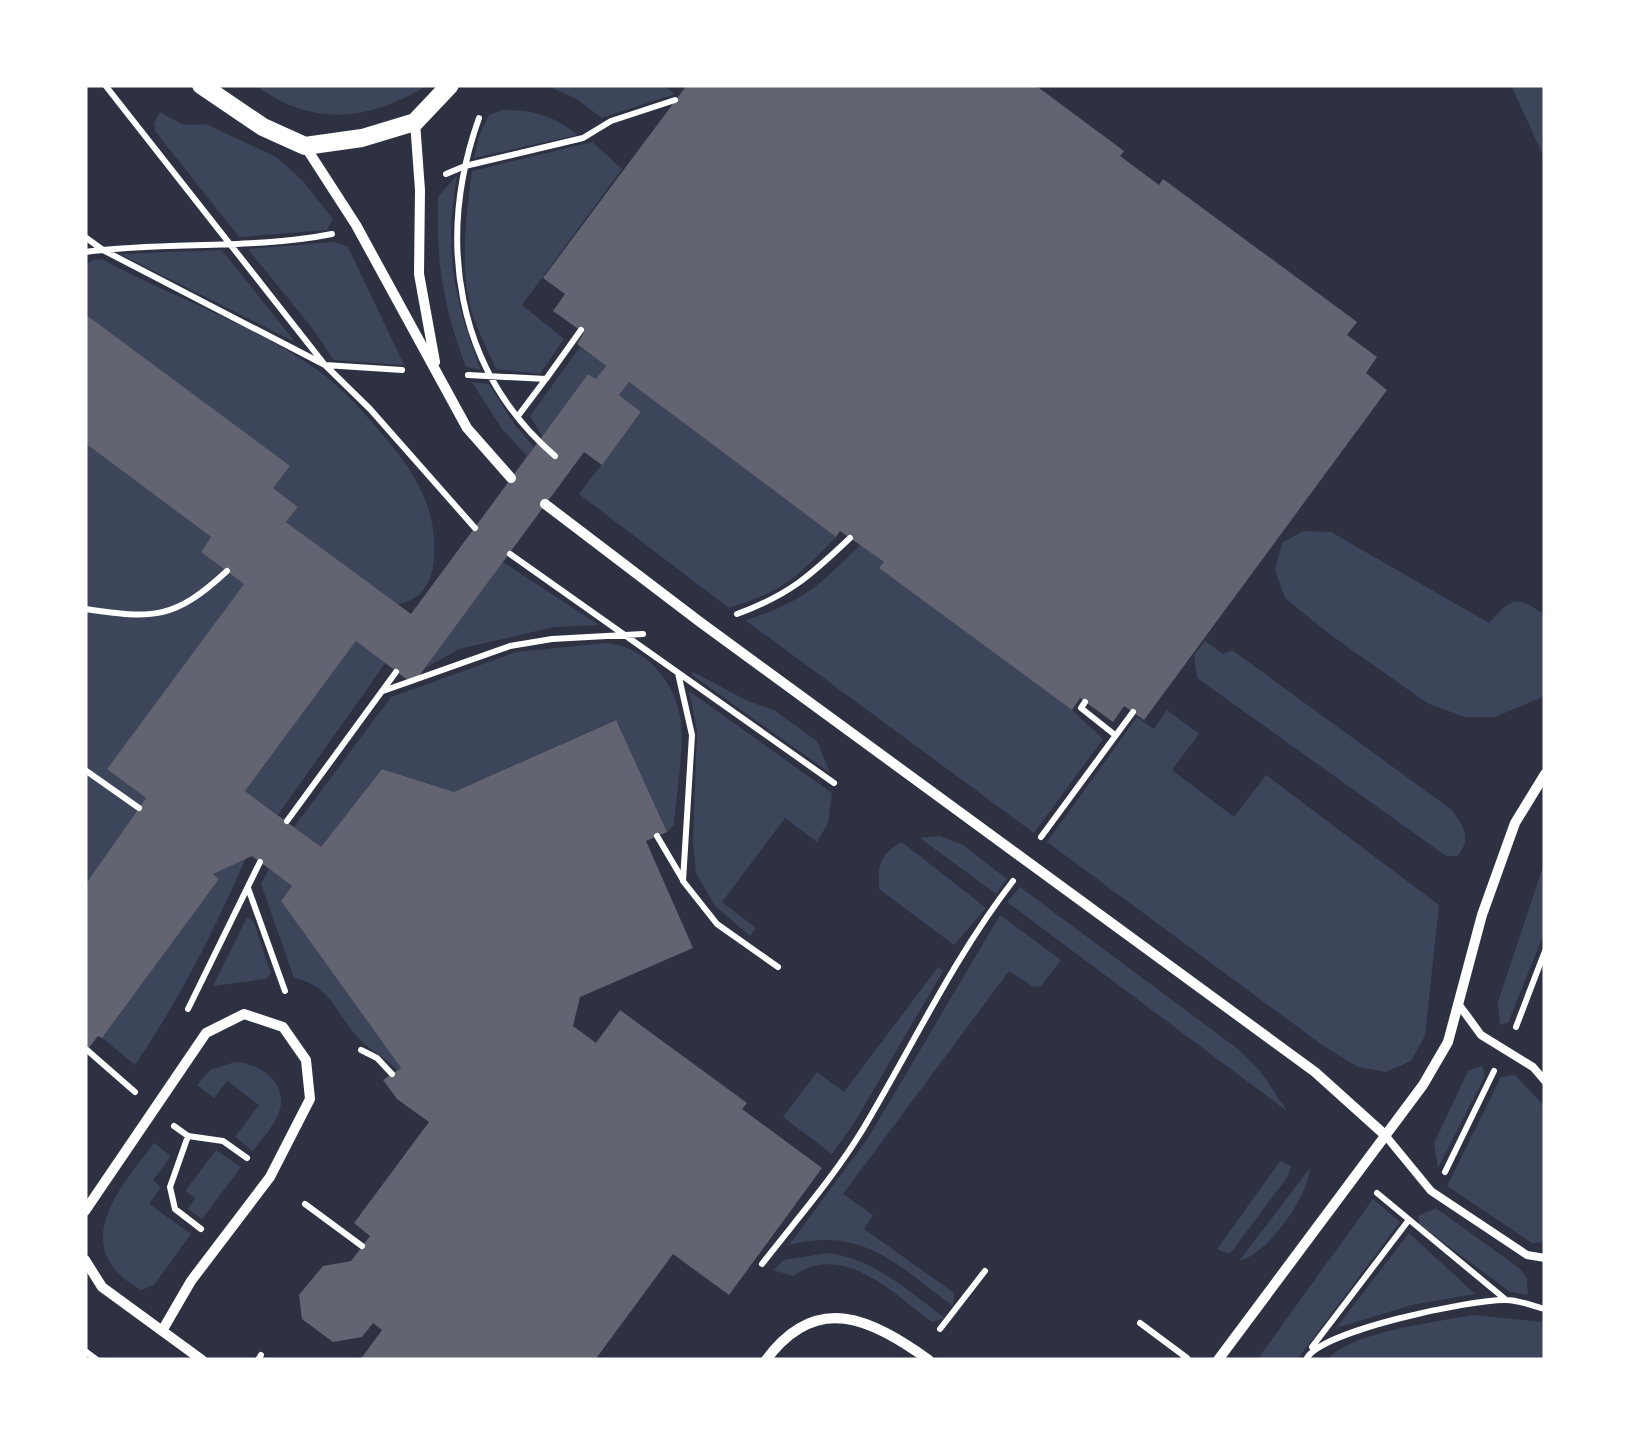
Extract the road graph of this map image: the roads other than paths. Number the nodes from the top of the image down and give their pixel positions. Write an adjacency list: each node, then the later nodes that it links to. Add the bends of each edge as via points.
1 (201, 85): 4 (street)
2 (450, 85): 3 (street)
3 (415, 122): 4 (street); 5 (street, via 419,274)
4 (304, 146): 5 (street)
5 (437, 373): 6 (street, via 467,428)
6 (511, 478)
7 (546, 504): 11 (street, via 1315,1072)
8 (1545, 774): 9 (street, via 1516,823 1482,915)
9 (1460, 1006): 10 (lane, via 1481,1035); 11 (street, via 1448,1042)
10 (1545, 1081)
11 (1385, 1135): 13 (lane, via 1432,1191 1526,1255); 19 (street)
12 (85, 1211): 15 (street, via 206,1034 244,1014 283,1027 306,1060 310,1099 270,1178)
13 (1545, 1258)
14 (85, 1260): 15 (street, via 102,1287)
15 (162, 1331): 16 (street)
16 (202, 1360)
17 (766, 1360): 18 (street, via 798,1328 834,1316 869,1323)
18 (929, 1360)
19 (1218, 1360)

